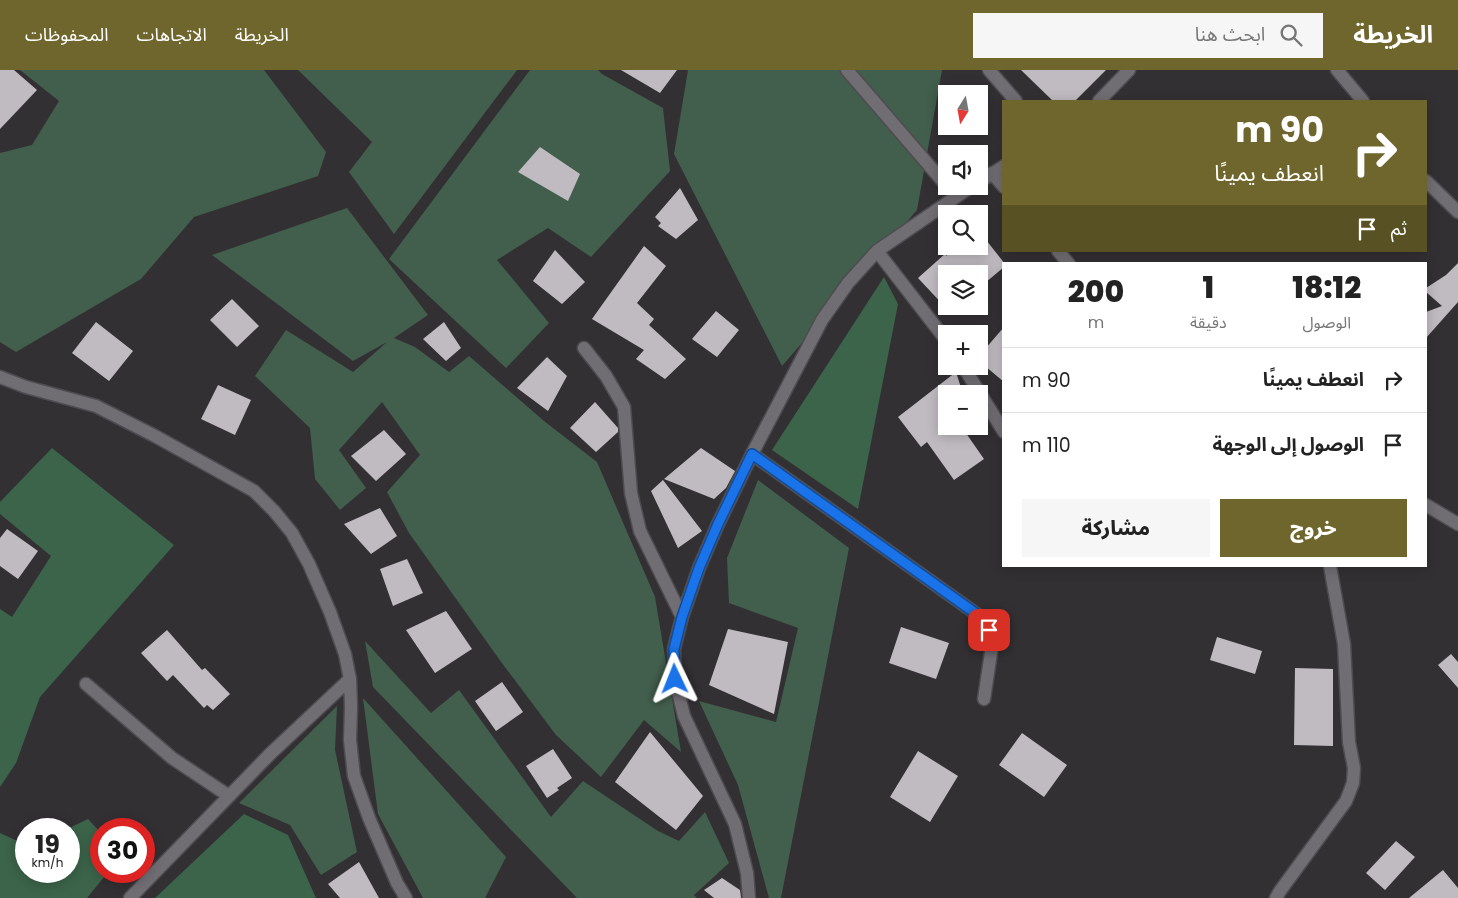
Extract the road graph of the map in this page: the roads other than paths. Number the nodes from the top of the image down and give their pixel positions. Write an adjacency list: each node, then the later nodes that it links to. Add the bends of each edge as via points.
1 (847, 70): 10 (street)
2 (989, 70): 5 (street)
3 (1129, 70): 6 (street)
4 (1337, 70): 7 (street)
5 (1015, 100)
6 (1100, 100)
7 (1362, 100)
8 (1002, 167): 9 (street)
9 (992, 173): 11 (street); 13 (street)
10 (938, 176)
11 (988, 176)
12 (1427, 182): 16 (street)
13 (1002, 185)
14 (960, 195): 15 (street)
15 (957, 197): 17 (street)
16 (1458, 212)
17 (877, 251): 20 (street); 25 (street, via 848,283 822,320)
18 (1059, 252): 19 (street)
19 (1067, 262)
20 (938, 330)
21 (584, 348): 29 (street, via 624,407 631,493 640,531)
22 (969, 375): 24 (street)
23 (0, 377): 30 (street, via 96,406 254,491 292,532 309,564 345,654)
24 (1002, 429)
25 (752, 454): 29 (street, via 699,568); 32 (street, via 978,615 989,630 992,646)
26 (1427, 506): 27 (street)
27 (1458, 524)
28 (1330, 567): 37 (street, via 1344,644 1353,783 1346,802)
29 (682, 617): 36 (street, via 674,649 675,679 684,716 735,824 747,873)
30 (350, 679): 33 (street); 35 (street, via 350,740 354,776 369,818)
31 (86, 684): 33 (street, via 172,758)
32 (984, 699)
33 (229, 796): 34 (street)
34 (130, 898)
35 (406, 898)
36 (749, 898)
37 (1276, 898)

